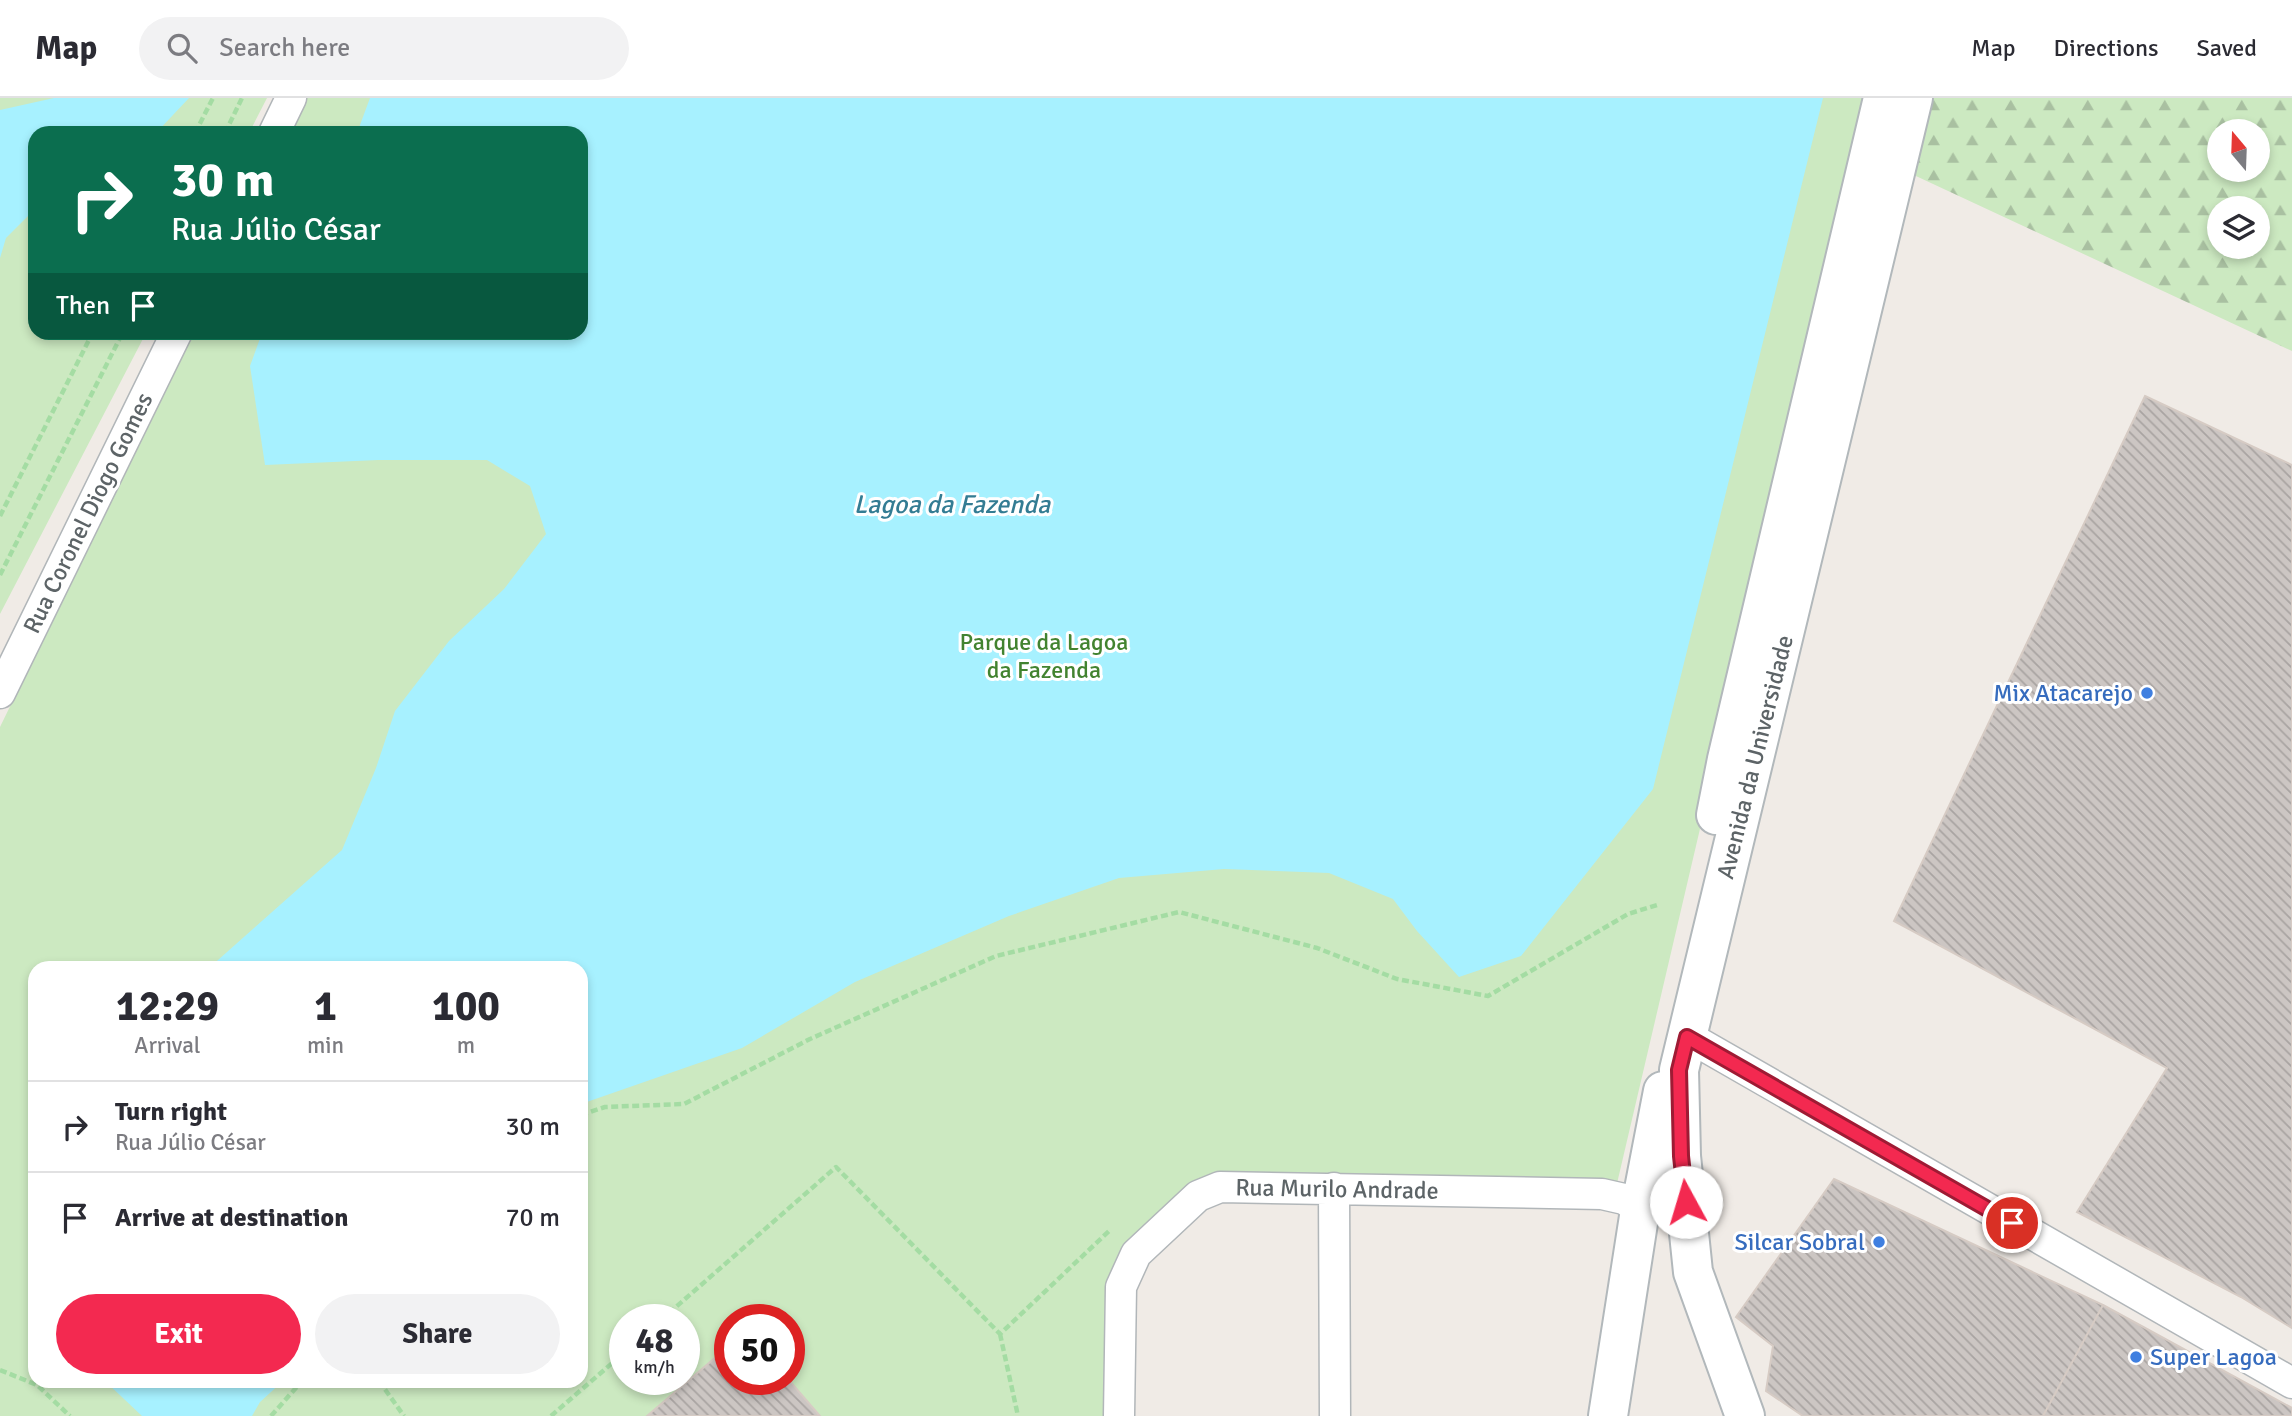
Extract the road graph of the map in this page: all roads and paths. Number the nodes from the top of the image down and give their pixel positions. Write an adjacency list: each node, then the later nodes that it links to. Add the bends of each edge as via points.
1 (213, 98): 6 (path)
2 (242, 98): 7 (path)
3 (291, 98): 8 (street)
4 (1883, 98): 19 (main road, Avenida da Universidade, via 1727,760)
5 (1913, 98): 16 (main road, Avenida da Universidade)
6 (199, 126)
7 (228, 126)
8 (277, 126)
9 (89, 340): 12 (path)
10 (119, 340): 13 (path)
11 (173, 340): 14 (street, Rua Coronel Diogo Gomes)
12 (0, 516)
13 (0, 575)
14 (0, 693)
15 (1657, 905): 17 (path, via 1628,914 1488,996 1397,979 1317,948 1179,912 996,956 810,1039 684,1104 606,1107)
16 (1687, 1037): 21 (main road, Avenida da Universidade, via 1679,1082); 27 (street)
17 (588, 1113)
18 (1334, 1188): 19 (street, Rua Murilo Andrade, via 1602,1194 1623,1199); 38 (street, Rua Murilo Andrade, via 1220,1187 1198,1196 1136,1254 1121,1287); 39 (street)
19 (1640, 1210): 21 (main road); 40 (main road, Avenida da Universidade)
20 (1111, 1229): 23 (path)
21 (1693, 1272): 41 (main road, Avenida da Universidade)
22 (680, 1304): 23 (path, via 836,1167)
23 (1000, 1334): 37 (path)
24 (609, 1366): 28 (path)
25 (0, 1370): 26 (path)
26 (28, 1381)
27 (2292, 1382)
28 (588, 1384)
29 (40, 1388): 33 (path)
30 (296, 1388): 34 (path)
31 (384, 1388): 35 (path)
32 (583, 1388): 36 (path)
33 (70, 1416)
34 (271, 1416)
35 (404, 1416)
36 (551, 1416)
37 (1018, 1416)
38 (1119, 1416)
39 (1335, 1416)
40 (1608, 1416)
41 (1745, 1416)

